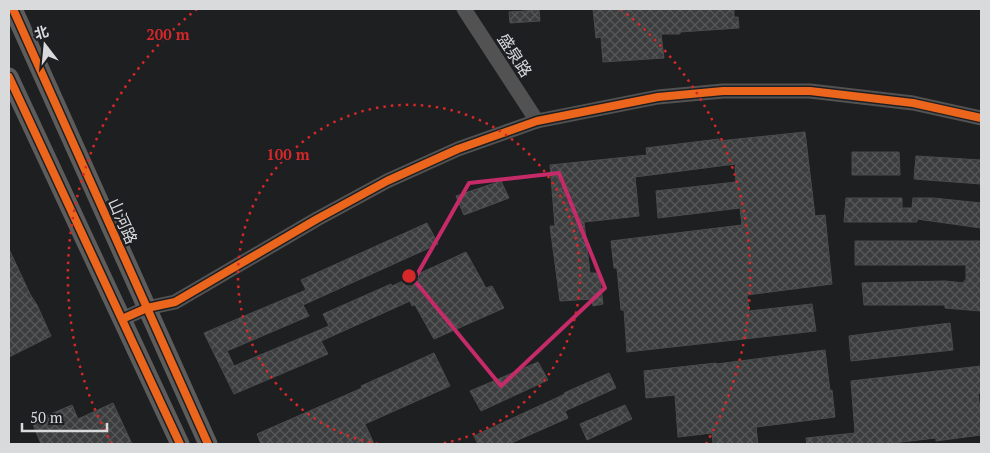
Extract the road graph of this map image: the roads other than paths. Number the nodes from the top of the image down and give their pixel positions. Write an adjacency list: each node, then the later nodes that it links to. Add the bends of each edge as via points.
1 (464, 9): 5 (street, 盛泉路)
2 (15, 12): 6 (main road, 山河路)
3 (9, 77): 7 (main road)
4 (981, 118): 5 (street, via 913,103 810,90 723,91 658,97)
5 (537, 121): 6 (street, via 458,149 387,181 175,302)
6 (147, 308): 7 (street); 9 (main road, 山河路)
7 (122, 319): 8 (main road)
8 (180, 444)
9 (208, 444)

